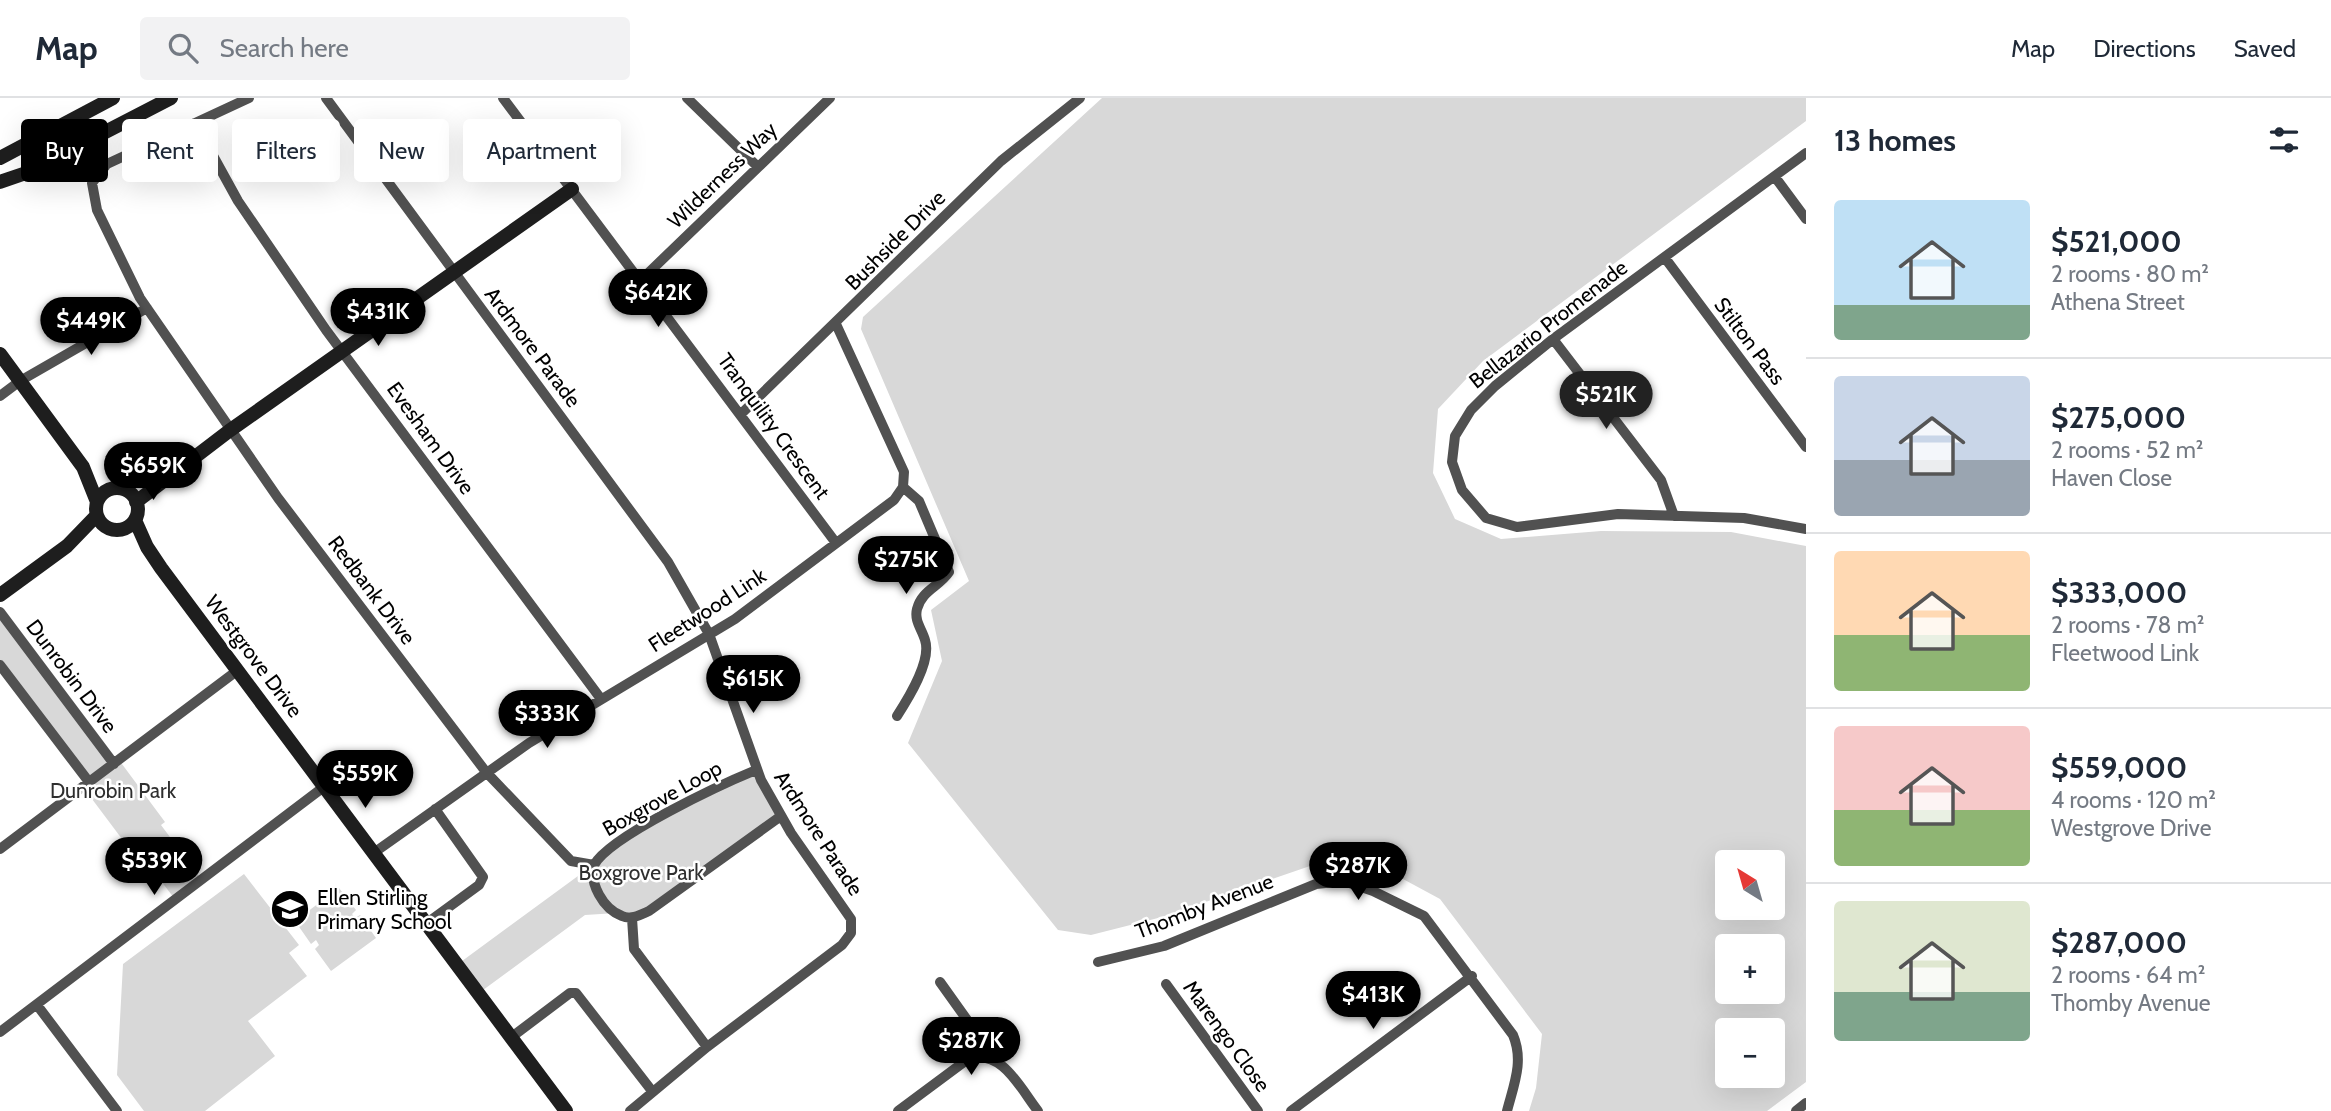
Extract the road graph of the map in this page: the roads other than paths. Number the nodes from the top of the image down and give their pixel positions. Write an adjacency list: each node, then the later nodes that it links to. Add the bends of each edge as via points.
1 (113, 98): 12 (street)
2 (171, 98): 16 (street)
3 (249, 98): 9 (street, Redbank Drive)
4 (326, 98): 20 (street, Ardmore Parade)
5 (503, 98): 17 (street, Tranquility Crescent)
6 (687, 98): 14 (street)
7 (830, 98): 14 (street, Wilderness Way)
8 (1080, 98): 23 (street, Bushside Drive, via 1001,161)
9 (204, 119)
10 (1806, 153): 15 (street, Bellazario Promenade)
11 (122, 157): 22 (street, Redbank Drive, via 107,164 92,183 97,210)
12 (0, 158)
13 (218, 165): 25 (street, Evesham Drive)
14 (758, 167): 21 (street, Wilderness Way)
15 (1775, 177): 18 (street); 19 (street, Bellazario Promenade)
16 (0, 183)
17 (572, 189): 20 (street); 21 (street, Tranquility Crescent)
18 (1806, 219)
19 (1665, 258): 24 (street, Bellazario Promenade); 31 (street, Stilton Pass)
20 (455, 274): 25 (street); 46 (street, Ardmore Parade, via 668,562)
21 (641, 280): 29 (street, Tranquility Crescent)
22 (147, 308): 27 (street); 30 (street, Redbank Drive)
23 (836, 324): 29 (street, Bushside Drive); 33 (street, via 904,472)
24 (1553, 339): 37 (street, via 1661,480); 37 (street, Bellazario Promenade, via 1495,386 1471,410 1455,436 1452,462 1462,490 1486,518 1517,527 1618,514)
25 (342, 351): 30 (street); 49 (street, Evesham Drive)
26 (0, 354): 27 (street)
27 (20, 381): 28 (street); 32 (street)
28 (0, 396)
29 (741, 414): 41 (street, Tranquility Crescent)
30 (229, 430): 35 (street); 53 (street, Redbank Drive)
31 (1806, 447)
32 (83, 467): 34 (street); 36 (street)
33 (903, 488): 41 (street, Fleetwood Link); 50 (street, via 919,501 948,572 922,597 917,610 926,650 914,690)
34 (112, 489): 35 (street); 36 (street)
35 (133, 497): 38 (street)
36 (97, 509): 39 (street); 42 (street)
37 (1674, 516): 40 (street, Bellazario Promenade, via 1744,518)
38 (135, 520): 39 (street); 43 (street, Westgrove Drive)
39 (115, 529): 42 (street); 43 (street, Westgrove Drive)
40 (1806, 529)
41 (836, 544): 46 (street, Fleetwood Link)
42 (67, 546): 44 (street)
43 (147, 547): 48 (street, Westgrove Drive)
44 (0, 594)
45 (0, 612): 51 (street, Dunrobin Drive)
46 (709, 634): 49 (street, Fleetwood Link); 52 (street, Ardmore Parade)
47 (0, 665): 54 (street)
48 (238, 670): 51 (street); 55 (street, Westgrove Drive)
49 (601, 699): 53 (street, Fleetwood Link)
50 (897, 716)
51 (114, 764): 54 (street)
52 (756, 770): 57 (street, Ardmore Parade); 60 (street, Boxgrove Loop, via 689,801 611,847)
53 (486, 772): 56 (street, Fleetwood Link); 60 (street, Redbank Drive, via 571,862)
54 (89, 782): 58 (street)
55 (325, 786): 59 (street, Westgrove Drive); 67 (street)
56 (435, 809): 59 (street, Fleetwood Link); 62 (street, via 483,877 479,885)
57 (780, 816): 61 (street, via 649,911); 70 (street, Ardmore Parade, via 845,906 851,933 842,946)
58 (0, 849)
59 (375, 852): 62 (street, Westgrove Drive)
60 (594, 865): 61 (street, Boxgrove Loop, via 594,886 608,907)
61 (632, 918): 70 (street, via 634,949)
62 (428, 923): 69 (street, Westgrove Drive)
63 (1098, 962): 64 (street, Thomby Avenue, via 1164,946 1316,884 1344,881 1424,916)
64 (1472, 976): 83 (street); 84 (street, Thomby Avenue, via 1519,1050)
65 (940, 982): 71 (street, via 975,1031)
66 (1166, 984): 82 (street, Marengo Close)
67 (37, 1005): 68 (street); 76 (street)
68 (0, 1032)
69 (513, 1036): 72 (street, via 576,993); 73 (street, Westgrove Drive)
70 (707, 1047): 72 (street, Ardmore Parade)
71 (979, 1056): 80 (street, via 968,1059); 81 (street, via 1001,1064)
72 (652, 1091): 75 (street, Ardmore Parade)
73 (555, 1093): 77 (street, Westgrove Drive); 78 (street, Westgrove Drive)
74 (1806, 1103): 85 (street)
75 (634, 1107): 79 (street, Ardmore Parade)
76 (117, 1111)
77 (566, 1111)
78 (578, 1111)
79 (623, 1111)
80 (898, 1111)
81 (1038, 1111)
82 (1258, 1111)
83 (1291, 1111)
84 (1507, 1111)
85 (1796, 1111)

